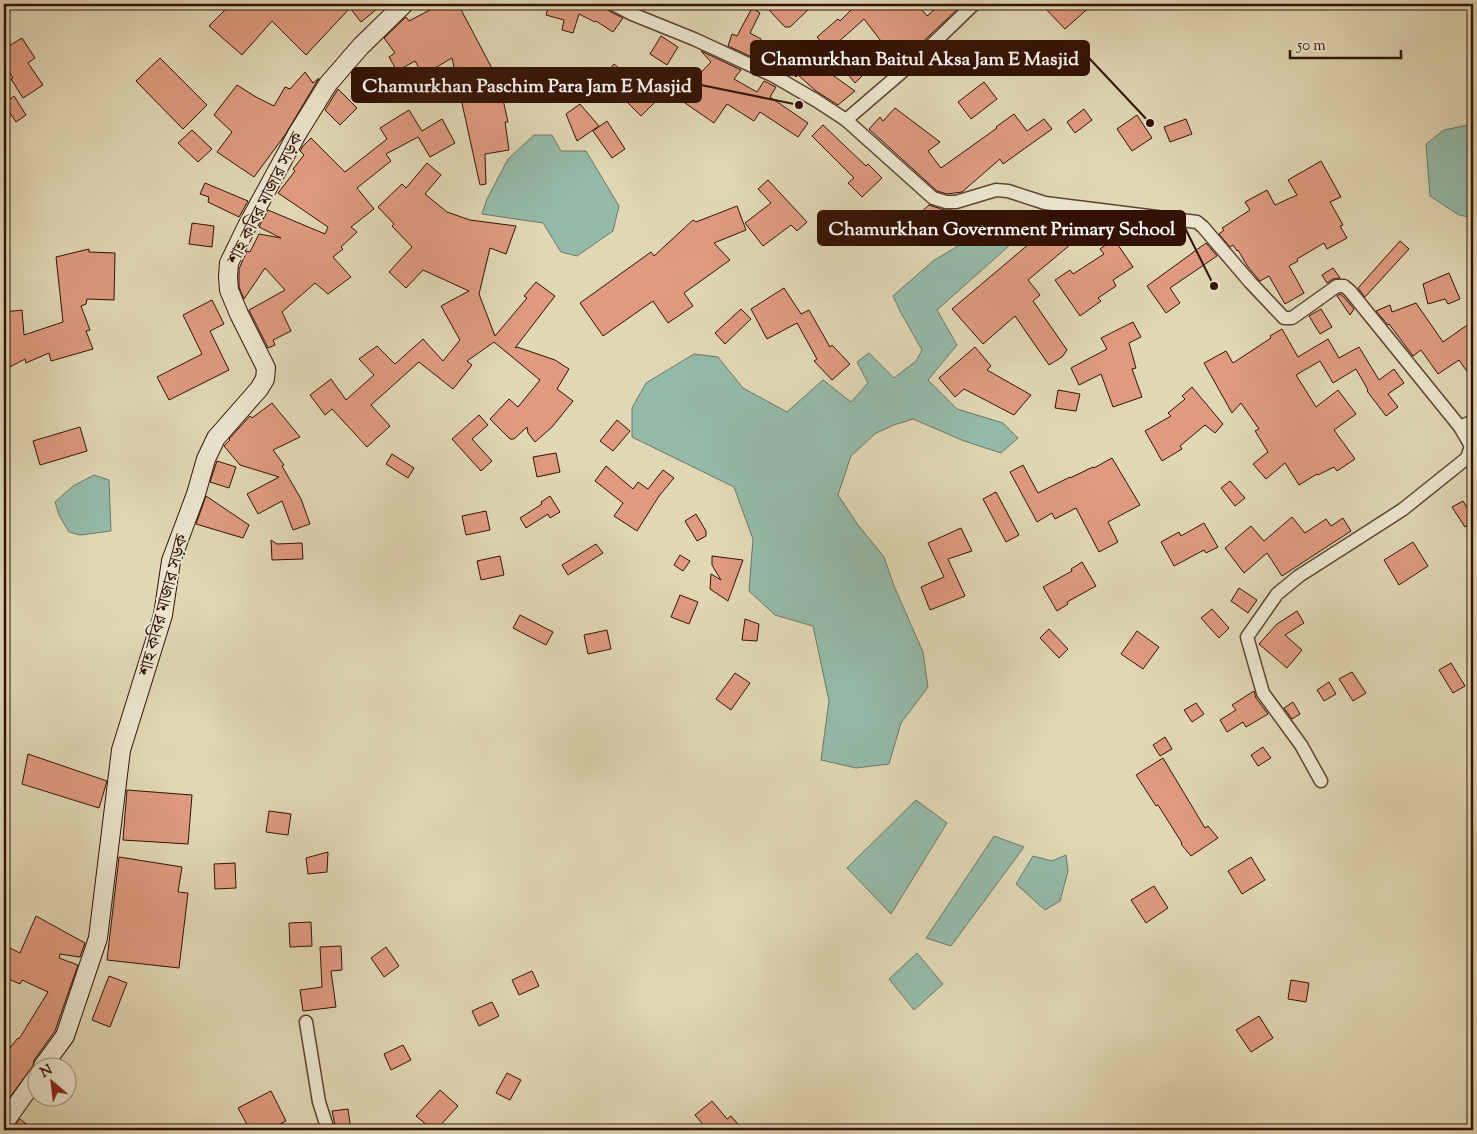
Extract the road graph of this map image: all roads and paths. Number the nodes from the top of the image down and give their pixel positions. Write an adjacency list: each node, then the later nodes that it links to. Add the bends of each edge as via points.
1 (404, 4): 9 (street, শাহ কবির মাজার সড়ক, via 328,84 297,134 229,264 230,290 266,368 265,379 216,438 171,561 163,615 121,750 98,938 65,1036)
2 (613, 4): 4 (street, via 774,76)
3 (974, 4): 4 (street, via 917,60)
4 (846, 120): 6 (street, via 933,198 946,202 996,190 1045,203 1197,222 1284,318 1292,318 1337,286 1344,286)
5 (1473, 421): 6 (street)
6 (1460, 427): 7 (street, via 1471,446 1467,458 1402,510 1299,576 1277,594 1246,637 1263,692 1301,744)
7 (1321, 781)
8 (306, 1022): 12 (street, via 319,1102)
9 (50, 1056)
10 (28, 1089): 11 (street)
11 (4, 1122)
12 (328, 1130)

